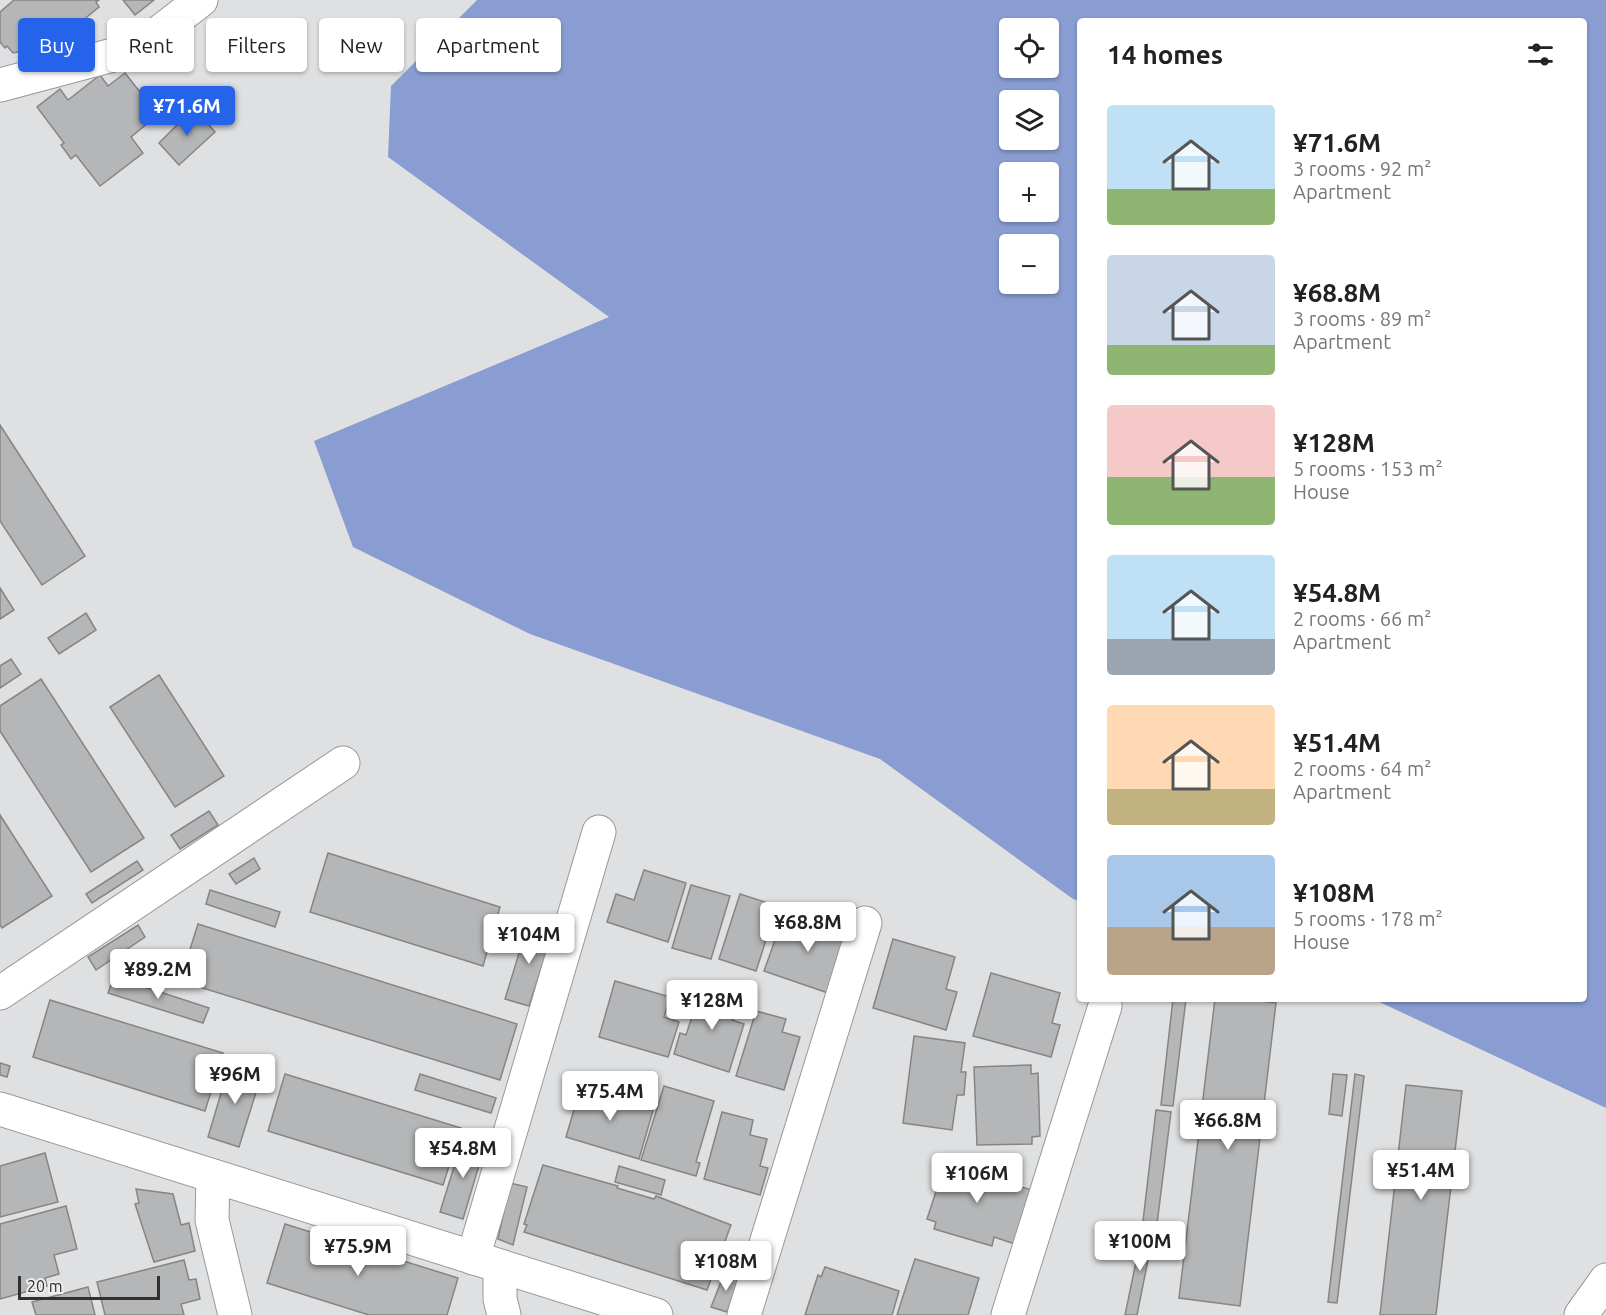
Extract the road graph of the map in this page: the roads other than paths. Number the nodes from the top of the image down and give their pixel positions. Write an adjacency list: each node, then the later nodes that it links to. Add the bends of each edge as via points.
1 (201, 0): 2 (street, via 139,48)
2 (0, 85)
3 (343, 763): 6 (street)
4 (599, 832): 10 (street)
5 (865, 923): 15 (street)
6 (0, 993)
7 (1105, 1006): 16 (street)
8 (0, 1109): 9 (street)
9 (213, 1176): 10 (street); 12 (street, via 212,1220)
10 (486, 1263): 13 (street); 14 (street)
11 (1606, 1280): 17 (street)
12 (236, 1315)
13 (504, 1315)
14 (656, 1315)
15 (744, 1315)
16 (1008, 1315)
17 (1581, 1315)

